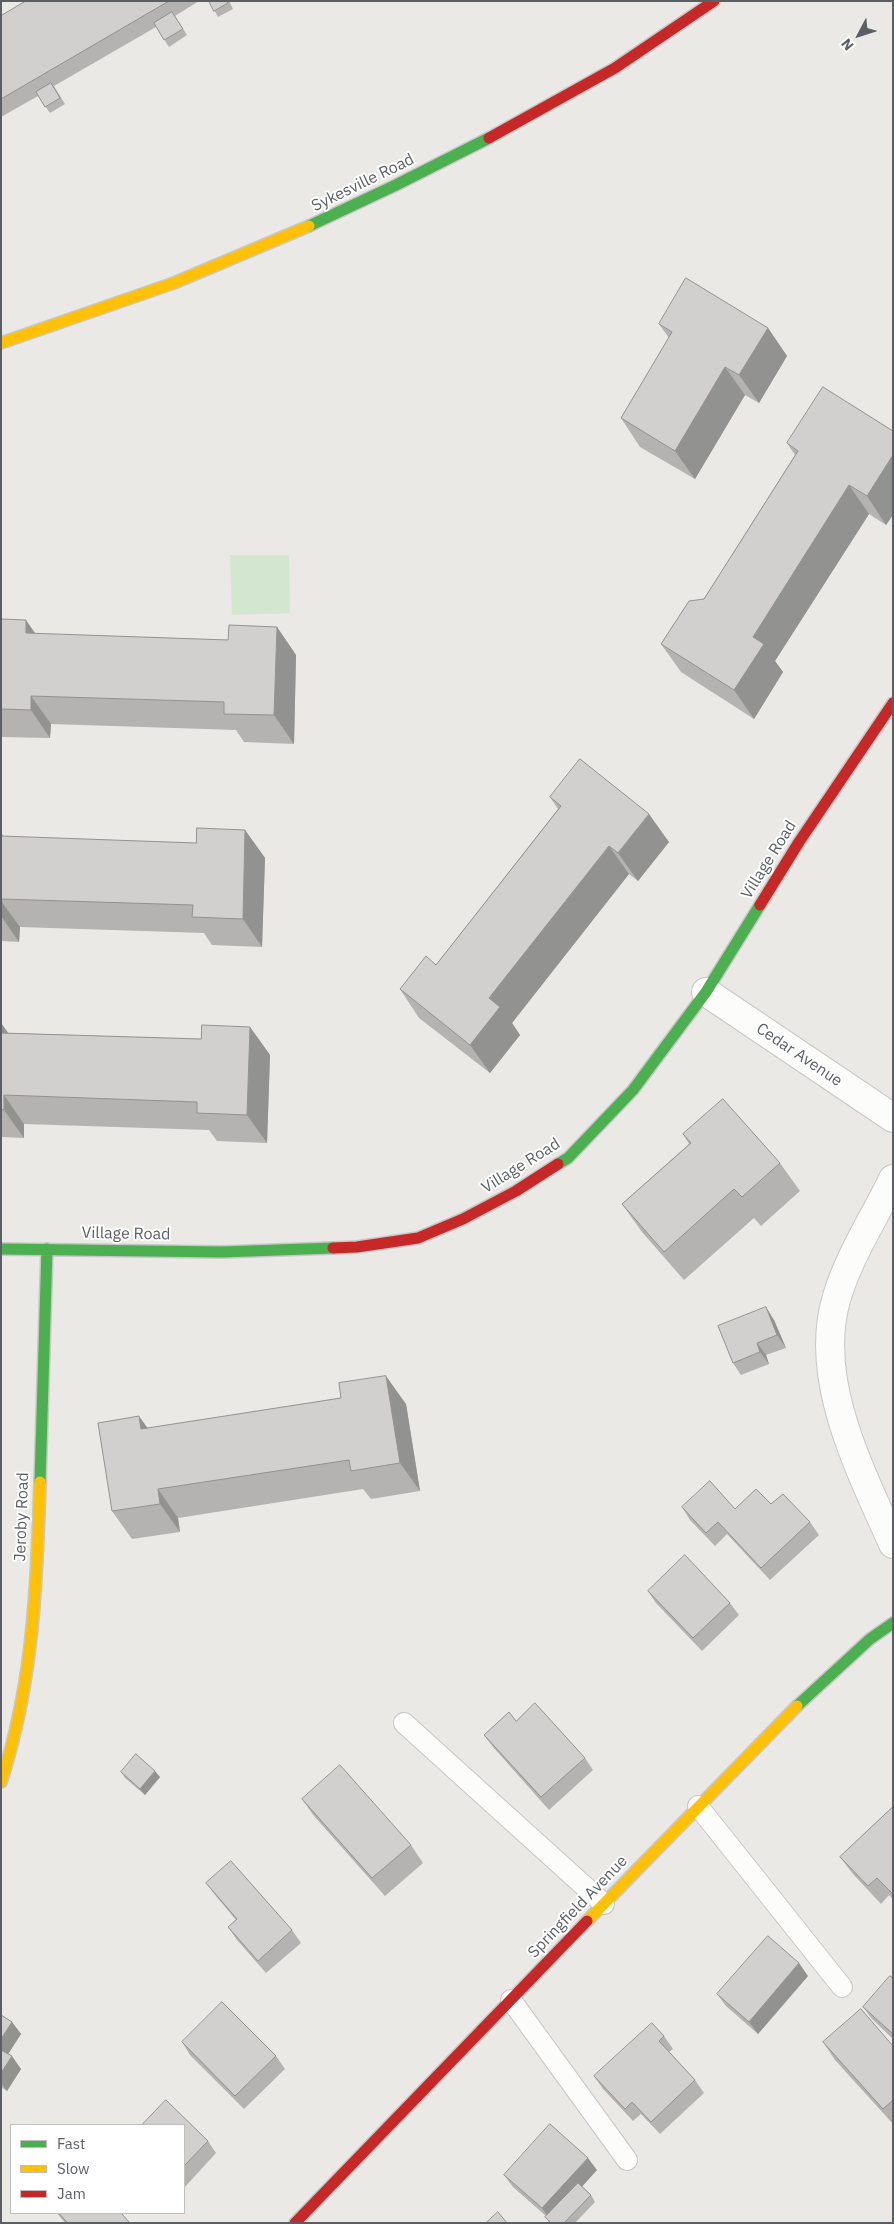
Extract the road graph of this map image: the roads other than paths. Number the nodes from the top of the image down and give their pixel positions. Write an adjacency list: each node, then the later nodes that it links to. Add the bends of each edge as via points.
1 (714, 1): 2 (street, Sykesville Road, via 615,68 396,186 271,244 150,292)
2 (1, 343)
3 (893, 703): 4 (street, Village Road, via 799,842)
4 (706, 992): 5 (street, Cedar Avenue); 7 (street, Village Road, via 633,1090 568,1158 516,1192 418,1238 357,1247 222,1252)
5 (893, 1118)
6 (893, 1179): 9 (street, via 848,1267 836,1300 830,1355 842,1422)
7 (47, 1249): 8 (street, Village Road); 12 (street, Jeroby Road, via 34,1618 24,1691)
8 (1, 1250)
9 (893, 1544)
10 (893, 1623): 13 (street, Springfield Avenue, via 870,1639 800,1703)
11 (404, 1723): 14 (lane)
12 (1, 1782)
13 (698, 1806): 14 (street, Springfield Avenue); 15 (lane)
14 (604, 1904): 16 (street, Springfield Avenue)
15 (842, 1987)
16 (511, 2000): 17 (lane); 18 (street, Springfield Avenue)
17 (627, 2160)
18 (295, 2223)

